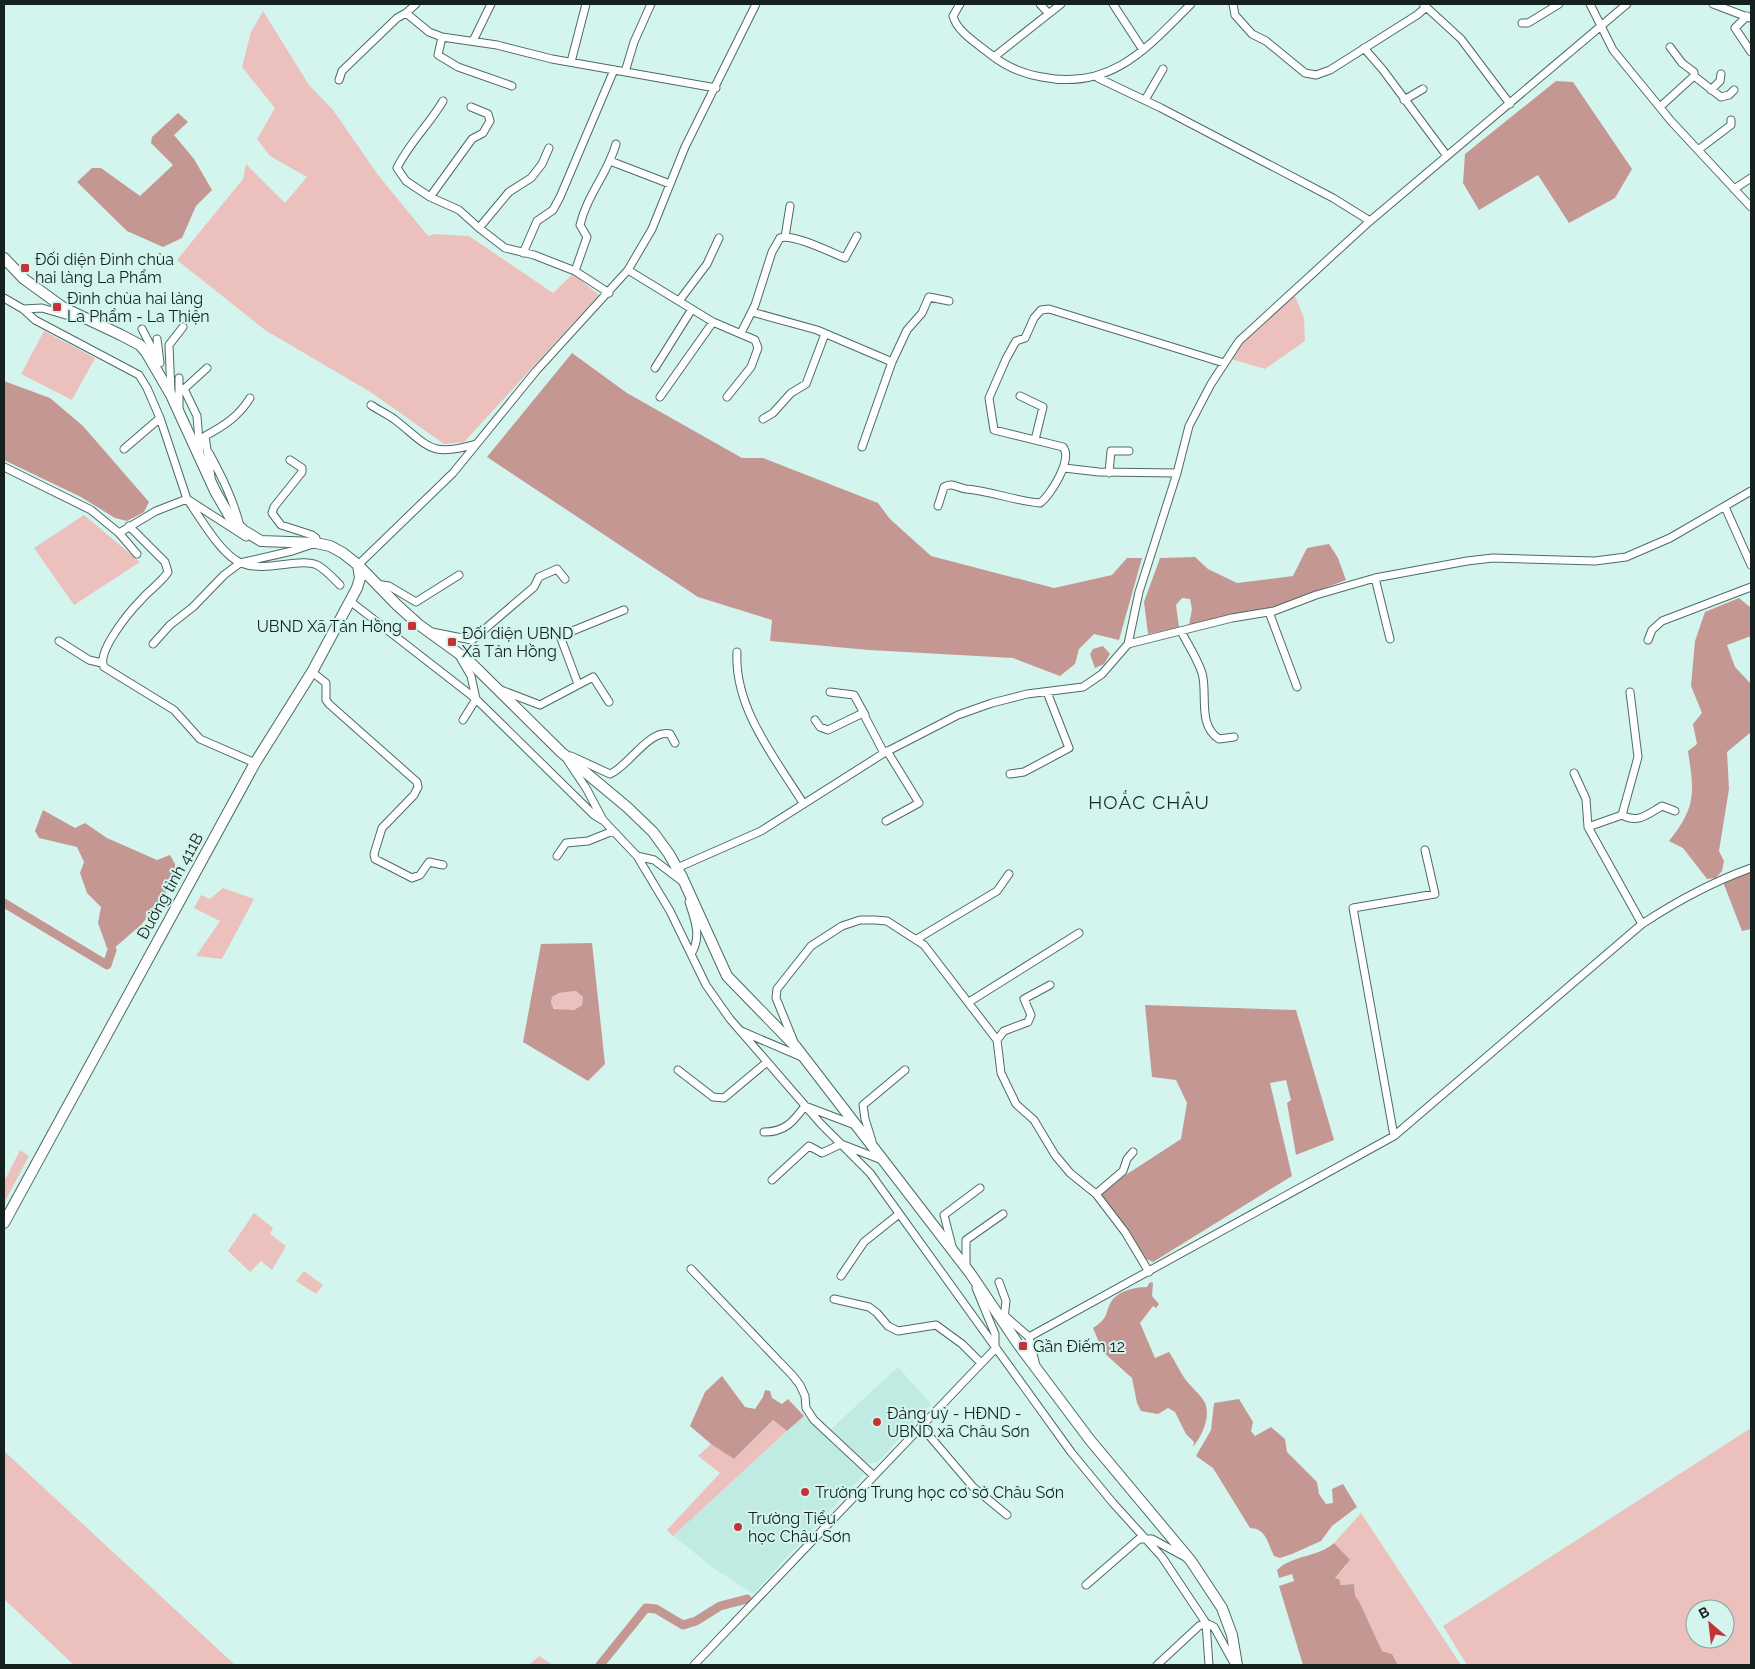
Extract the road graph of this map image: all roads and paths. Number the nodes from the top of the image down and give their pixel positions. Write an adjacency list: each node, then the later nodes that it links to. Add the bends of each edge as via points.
1 (416, 4): 17 (street)
2 (491, 4): 23 (street)
3 (586, 4): 29 (street)
4 (651, 4): 32 (street)
5 (756, 4): 38 (street)
6 (960, 4): 28 (street, via 953,16 956,24)
7 (1040, 4): 18 (street)
8 (1061, 4): 18 (street)
9 (1113, 4): 26 (street)
10 (1191, 4): 26 (street)
11 (1234, 4): 25 (street, via 1235,15 1252,34 1266,41 1305,74 1316,75 1330,70)
12 (1424, 4): 25 (street, via 1424,9 1417,15); 45 (street, via 1461,39)
13 (1559, 4): 20 (street, via 1528,23)
14 (1590, 4): 21 (street)
15 (1627, 4): 21 (street)
16 (1713, 4): 19 (street)
17 (406, 13): 22 (street, via 429,32); 36 (street, via 342,71)
18 (1048, 13): 28 (street)
19 (1749, 17): 27 (street, via 1735,28)
20 (1522, 23)
21 (1601, 26): 45 (street); 47 (street, via 1613,50)
22 (442, 37): 23 (street); 37 (street, via 438,55 458,68)
23 (474, 42): 29 (street)
24 (1670, 47): 34 (street, via 1694,72)
25 (1364, 48): 43 (street)
26 (1143, 50): 35 (street)
27 (1751, 52)
28 (994, 57): 35 (street, via 1018,70 1049,79)
29 (571, 62): 31 (street)
30 (1163, 69): 42 (street)
31 (614, 70): 32 (street); 65 (street, via 560,197 552,211 537,222)
32 (625, 72): 38 (street)
33 (1721, 74): 40 (street, via 1720,81)
34 (1694, 76): 40 (street); 47 (street)
35 (1098, 78): 42 (street)
36 (339, 80)
37 (512, 86)
38 (716, 88): 55 (street)
39 (1423, 89): 43 (street)
40 (1711, 90): 41 (street, via 1721,97)
41 (1734, 90)
42 (1146, 100): 60 (street, via 1333,198)
43 (1404, 100): 52 (street)
44 (443, 101): 57 (street, via 397,168 406,181)
45 (1510, 104): 52 (street)
46 (470, 107): 57 (street, via 488,114 490,120 483,133 472,139)
47 (1660, 107): 51 (street)
48 (1731, 120): 51 (street, via 1731,125)
49 (616, 144): 53 (street)
50 (549, 148): 61 (street, via 531,178 510,192)
51 (1698, 150): 56 (street)
52 (1447, 156): 60 (street)
53 (610, 162): 55 (street); 68 (street, via 584,209 580,225 587,237)
54 (1751, 178): 56 (street)
55 (670, 184): 67 (street, via 652,229)
56 (1734, 189): 59 (street)
57 (430, 197): 61 (street, via 459,210)
58 (790, 206): 63 (street)
59 (1751, 207)
60 (1370, 221): 84 (street, via 1239,341)
61 (480, 228): 65 (street, via 501,245)
62 (857, 236): 63 (street, via 845,258)
63 (785, 237): 75 (street, via 776,243)
64 (719, 238): 71 (street, via 707,264)
65 (524, 253): 68 (street)
66 (4, 258): 76 (main road, via 24,279 64,308)
67 (628, 270): 69 (street); 71 (street)
68 (575, 271): 69 (street)
69 (609, 293): 99 (street, via 536,371)
70 (4, 298): 73 (street)
71 (679, 301): 74 (street)
72 (949, 301): 83 (street, via 933,296 928,298 922,313 907,330)
73 (23, 309): 76 (street, via 42,308); 96 (street, via 35,320 139,375)
74 (692, 309): 77 (street); 86 (street)
75 (752, 312): 80 (street); 81 (street)
76 (94, 322): 87 (main road, via 140,345)
77 (713, 322): 80 (street); 91 (street)
78 (184, 327): 89 (street, via 169,345)
79 (142, 329): 87 (street, via 154,352)
80 (741, 333): 92 (street, via 753,339 758,350 749,370)
81 (825, 334): 83 (street); 97 (street, via 806,384 791,393)
82 (157, 339): 87 (street)
83 (892, 362): 100 (street)
84 (1224, 363): 98 (street, via 1049,309 1041,310 1025,338 1018,339 1008,355 989,402 993,429); 109 (street, via 1189,426)
85 (207, 368): 105 (street, via 184,389 197,416)
86 (656, 368)
87 (158, 372): 89 (main road)
88 (179, 378): 95 (street)
89 (171, 395): 95 (main road)
90 (1020, 396): 98 (street, via 1043,407)
91 (660, 397)
92 (727, 397)
93 (250, 398): 102 (street, via 243,410 226,425 205,436)
94 (371, 405): 99 (street, via 434,450 456,450)
95 (179, 413): 105 (main road)
96 (160, 418): 101 (street); 112 (street)
97 (764, 419)
98 (1035, 440): 107 (street, via 1063,447 1067,454)
99 (476, 444): 122 (street, via 453,473)
100 (862, 447)
101 (124, 449)
102 (207, 450): 110 (street); 116 (street, via 223,477)
103 (1129, 451): 108 (street, via 1111,451)
104 (290, 460): 119 (street, via 302,471 272,513 280,525 312,535)
105 (201, 462): 110 (main road)
106 (4, 467): 117 (street, via 86,507)
107 (1064, 468): 108 (street); 113 (street, via 1040,503 978,489 963,489 952,484 944,487)
108 (1109, 472): 109 (street)
109 (1177, 473): 139 (street, via 1139,592)
110 (213, 487): 116 (main road, via 230,518)
111 (1751, 491): 114 (street)
112 (187, 499): 115 (street); 118 (street, via 244,536); 121 (street, via 218,542)
113 (938, 506)
114 (1725, 508): 123 (street); 125 (street, via 1626,557 1595,561 1493,558)
115 (129, 526): 117 (street); 142 (street, via 165,562 168,572 129,614 104,653)
116 (240, 526): 118 (main road)
117 (119, 533): 120 (street)
118 (254, 538): 119 (main road)
119 (316, 543): 121 (street); 122 (main road, via 330,546)
120 (137, 554)
121 (240, 562): 127 (street, via 269,567 309,563 321,568); 138 (street)
122 (358, 565): 128 (main road); 130 (main road, Đường tỉnh 411B, via 360,578)
123 (1751, 565)
124 (458, 575): 128 (street, via 416,602 389,586)
125 (1375, 578): 132 (street); 135 (street)
126 (565, 579): 134 (street, via 557,569 543,574 534,586 472,640)
127 (340, 584)
128 (375, 584): 134 (main road)
129 (1751, 587): 136 (street, via 1662,621 1652,630)
130 (350, 601): 143 (main road, Đường tỉnh 411B); 150 (street)
131 (624, 610): 144 (street, via 560,636)
132 (1269, 612): 133 (street); 145 (street)
133 (1181, 631): 139 (street); 155 (street, via 1203,676 1203,704 1212,730 1219,739)
134 (429, 632): 140 (main road)
135 (1390, 639)
136 (1648, 640)
137 (60, 641): 142 (street, via 89,660)
138 (153, 644)
139 (1128, 644): 148 (street, via 1102,674 1083,687)
140 (454, 649): 146 (main road); 150 (street, via 471,676)
141 (737, 652): 162 (street, via 736,668 742,696)
142 (102, 663): 159 (street, via 111,672 174,710 200,739)
143 (312, 672): 159 (main road, Đường tỉnh 411B); 172 (street, via 326,682 329,704 417,782 414,795 382,828 375,859 412,878 420,875 429,862)
144 (578, 684): 146 (street, via 540,705); 151 (street, via 593,677)
145 (1297, 687)
146 (497, 689): 157 (main road)
147 (830, 692): 152 (street, via 854,695)
148 (1046, 692): 158 (street, via 992,703 958,715); 161 (street, via 1069,748 1024,772)
149 (1630, 692): 164 (street, via 1638,757)
150 (476, 699): 153 (street); 165 (street, via 594,815)
151 (609, 702)
152 (865, 715): 154 (street, via 858,714 828,730); 158 (street)
153 (464, 720)
154 (814, 720)
155 (1234, 737)
156 (675, 743): 157 (street, via 670,734 663,734 645,744 610,774)
157 (562, 752): 165 (street); 173 (main road, via 653,832)
158 (886, 752): 162 (street); 166 (street, via 919,803)
159 (254, 763): 202 (main road, Đường tỉnh 411B)
160 (1574, 773): 167 (street, via 1586,799)
161 (1010, 774)
162 (803, 803): 173 (street, via 761,831)
163 (1676, 811): 164 (street, via 1662,806 1646,817 1629,819)
164 (1622, 815): 167 (street)
165 (603, 820): 168 (street)
166 (886, 821)
167 (1588, 827): 177 (street)
168 (613, 831): 170 (street, via 588,841 568,843); 171 (street)
169 (1425, 850): 193 (street, via 1434,894 1354,908)
170 (557, 856)
171 (637, 856): 176 (street, via 654,860); 180 (street)
172 (443, 865)
173 (677, 868): 176 (main road)
174 (1751, 868): 177 (street, via 1716,881)
175 (1009, 874): 179 (street, via 997,891)
176 (687, 888): 180 (street, via 697,930); 185 (main road, via 727,976)
177 (1642, 924): 193 (street)
178 (1079, 933): 182 (street)
179 (917, 939): 182 (street); 185 (street, via 887,921 860,920 842,926 811,946 777,989 776,998)
180 (691, 954): 183 (street, via 706,986)
181 (1050, 986): 184 (street, via 1024,999 1031,1015 1028,1022 1004,1031)
182 (969, 1002): 184 (street)
183 (739, 1030): 186 (street); 187 (street)
184 (997, 1040): 199 (street, via 1001,1073 1016,1104 1034,1120 1070,1173)
185 (796, 1047): 186 (main road)
186 (802, 1057): 191 (main road)
187 (767, 1062): 188 (street, via 724,1098 713,1096); 190 (street)
188 (678, 1070)
189 (905, 1070): 196 (street, via 863,1105 864,1119)
190 (805, 1106): 191 (street); 192 (street, via 788,1126 775,1132); 194 (street)
191 (855, 1125): 196 (main road)
192 (764, 1132)
193 (1394, 1136): 206 (street)
194 (841, 1144): 196 (street); 197 (street, via 822,1153 807,1146); 200 (street, via 870,1173)
195 (1133, 1152): 199 (street, via 1123,1172)
196 (879, 1156): 203 (main road)
197 (772, 1180)
198 (980, 1188): 203 (street, via 944,1215)
199 (1096, 1194): 206 (street, via 1126,1232)
200 (899, 1214): 207 (street, via 864,1242); 212 (street)
201 (1003, 1214): 205 (street, via 966,1240)
202 (4, 1223)
203 (953, 1251): 205 (main road)
204 (691, 1269): 216 (street, via 793,1376 814,1420)
205 (968, 1271): 210 (main road); 212 (street, via 995,1334)
206 (1149, 1272): 211 (street)
207 (841, 1276)
208 (999, 1282): 210 (street, via 1006,1302)
209 (834, 1299): 213 (street, via 869,1308 898,1331 936,1325 962,1344)
210 (1004, 1320): 211 (street); 214 (main road)
211 (1029, 1337): 214 (street)
212 (995, 1349): 213 (street); 218 (street, via 1071,1452)
213 (981, 1364): 215 (street)
214 (1038, 1371): 219 (main road, via 1090,1440)
215 (921, 1426): 216 (street); 217 (street, via 973,1487)
216 (874, 1476): 222 (street)
217 (1007, 1515)
218 (1145, 1539): 219 (street, via 1152,1539); 220 (street, via 1136,1541); 221 (street, via 1162,1557)
219 (1191, 1561): 225 (main road, via 1222,1608 1232,1635)
220 (1086, 1585)
221 (1206, 1623): 223 (street); 224 (street); 225 (street, via 1214,1627)
222 (694, 1665)
223 (1157, 1665)
224 (1208, 1665)
225 (1236, 1665)

